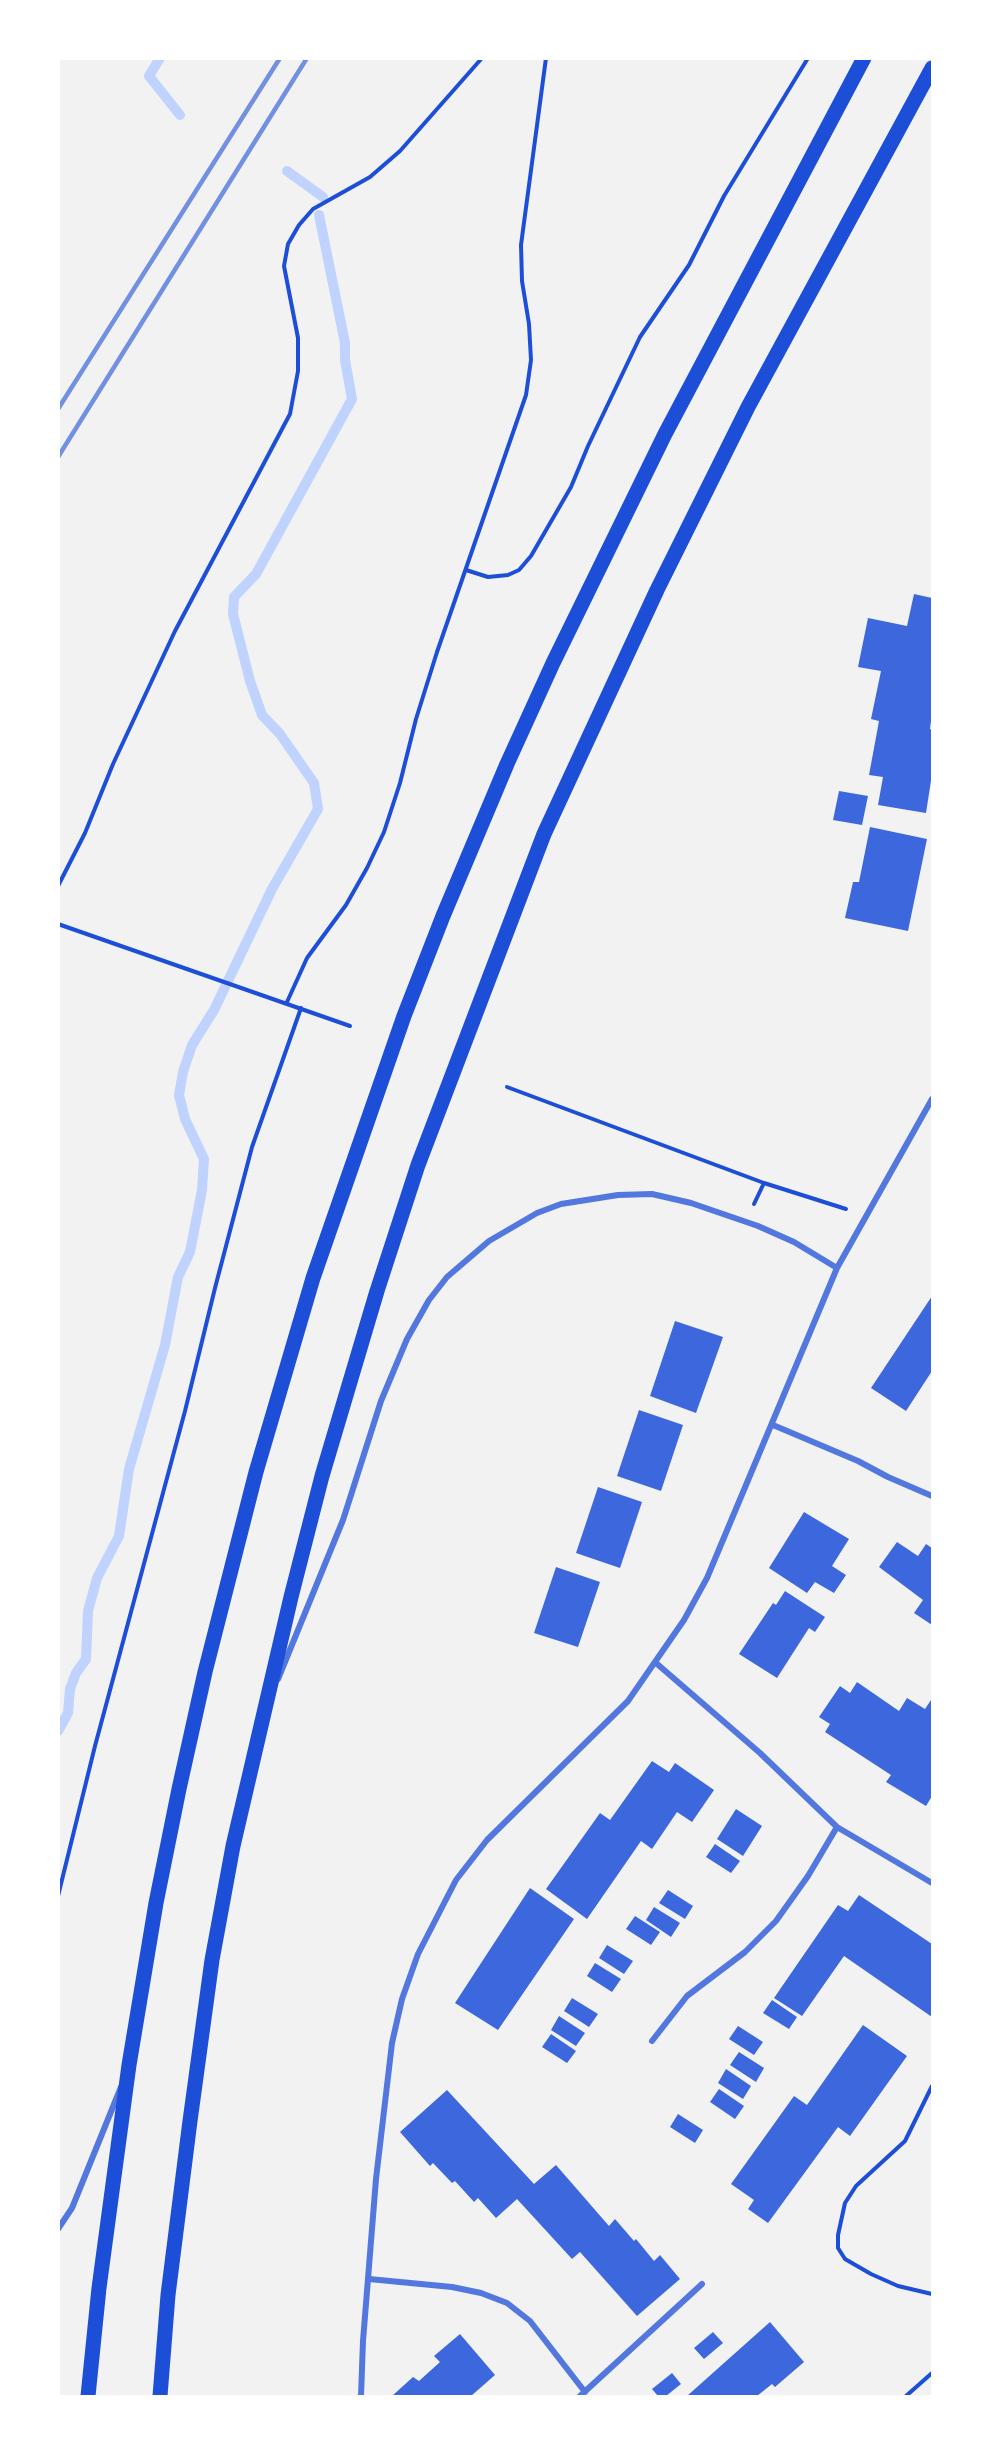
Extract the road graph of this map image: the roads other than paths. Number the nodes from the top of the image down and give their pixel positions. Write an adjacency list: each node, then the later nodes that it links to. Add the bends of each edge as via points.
1 (864, 58): 12 (main road, via 670,424 557,653 487,811 404,1016 314,1278 256,1472 179,1789)
2 (933, 68): 8 (main road, via 742,418 544,834 426,1144 377,1291 322,1476)
3 (933, 1099): 4 (street)
4 (837, 1268): 5 (street); 8 (street, via 758,1226 652,1194 561,1204 512,1226 483,1246 447,1277 407,1339 381,1401 343,1520)
5 (773, 1425): 6 (street); 7 (street, via 707,1578)
6 (933, 1496)
7 (656, 1663): 9 (street, via 760,1753); 14 (street, via 628,1701 487,1840 456,1880 418,1954 392,2043)
8 (264, 1713): 18 (main road, via 212,1960 168,2295)
9 (837, 1827): 10 (street); 11 (street, via 776,1921 745,1952 687,1996)
10 (933, 1883)
11 (652, 2041)
12 (129, 2066): 13 (street, via 72,2208); 17 (main road)
13 (58, 2229)
14 (369, 2279): 16 (street, via 452,2287 507,2303 530,2321); 19 (street)
15 (702, 2284): 16 (street)
16 (583, 2394)
17 (88, 2397)
18 (160, 2397)
19 (362, 2397)

